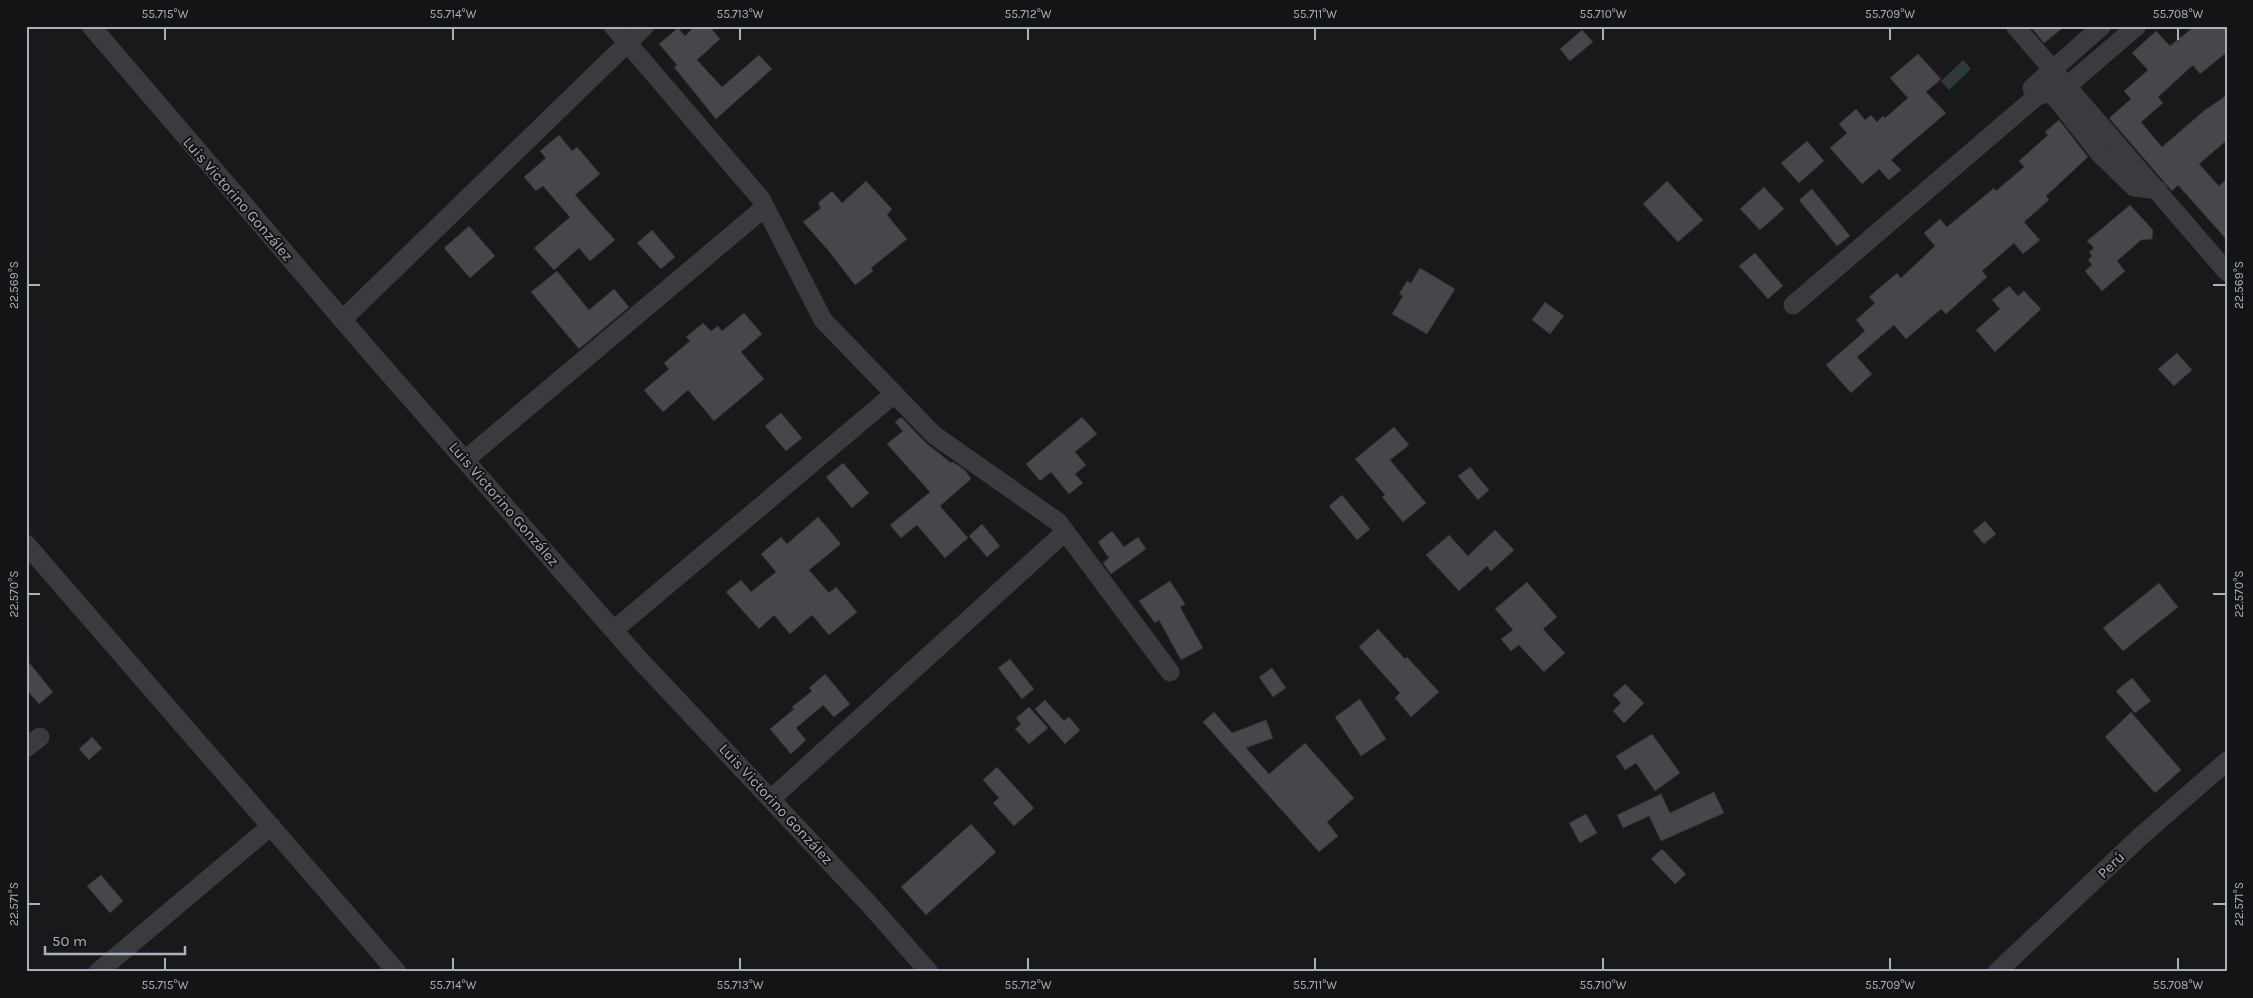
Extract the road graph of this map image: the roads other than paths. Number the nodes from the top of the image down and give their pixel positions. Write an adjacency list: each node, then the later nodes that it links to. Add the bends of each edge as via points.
1 (91, 26): 13 (street, Luis Victorino González)
2 (613, 26): 7 (street)
3 (645, 26): 7 (street)
4 (2015, 26): 8 (street)
5 (2102, 26): 8 (street)
6 (2137, 26): 9 (street)
7 (628, 44): 10 (street); 13 (street)
8 (2052, 69): 9 (street); 9 (street)
9 (2047, 90): 11 (street, via 2101,155 2134,187 2158,190); 12 (street)
10 (765, 207): 14 (street, via 823,320); 15 (street)
11 (2227, 272)
12 (1793, 305)
13 (342, 320): 15 (street, Luis Victorino González)
14 (894, 394): 16 (street, via 934,435 1058,522); 18 (street)
15 (465, 460): 18 (street, Luis Victorino González)
16 (1065, 532): 19 (street); 21 (street)
17 (26, 544): 22 (street)
18 (614, 630): 21 (street, Luis Victorino González)
19 (1170, 672)
20 (2227, 761): 26 (street, Perú, via 2141,836)
21 (771, 799): 25 (street, Luis Victorino González)
22 (271, 826): 23 (street); 24 (street)
23 (98, 972)
24 (397, 972)
25 (929, 972)
26 (1997, 972)

